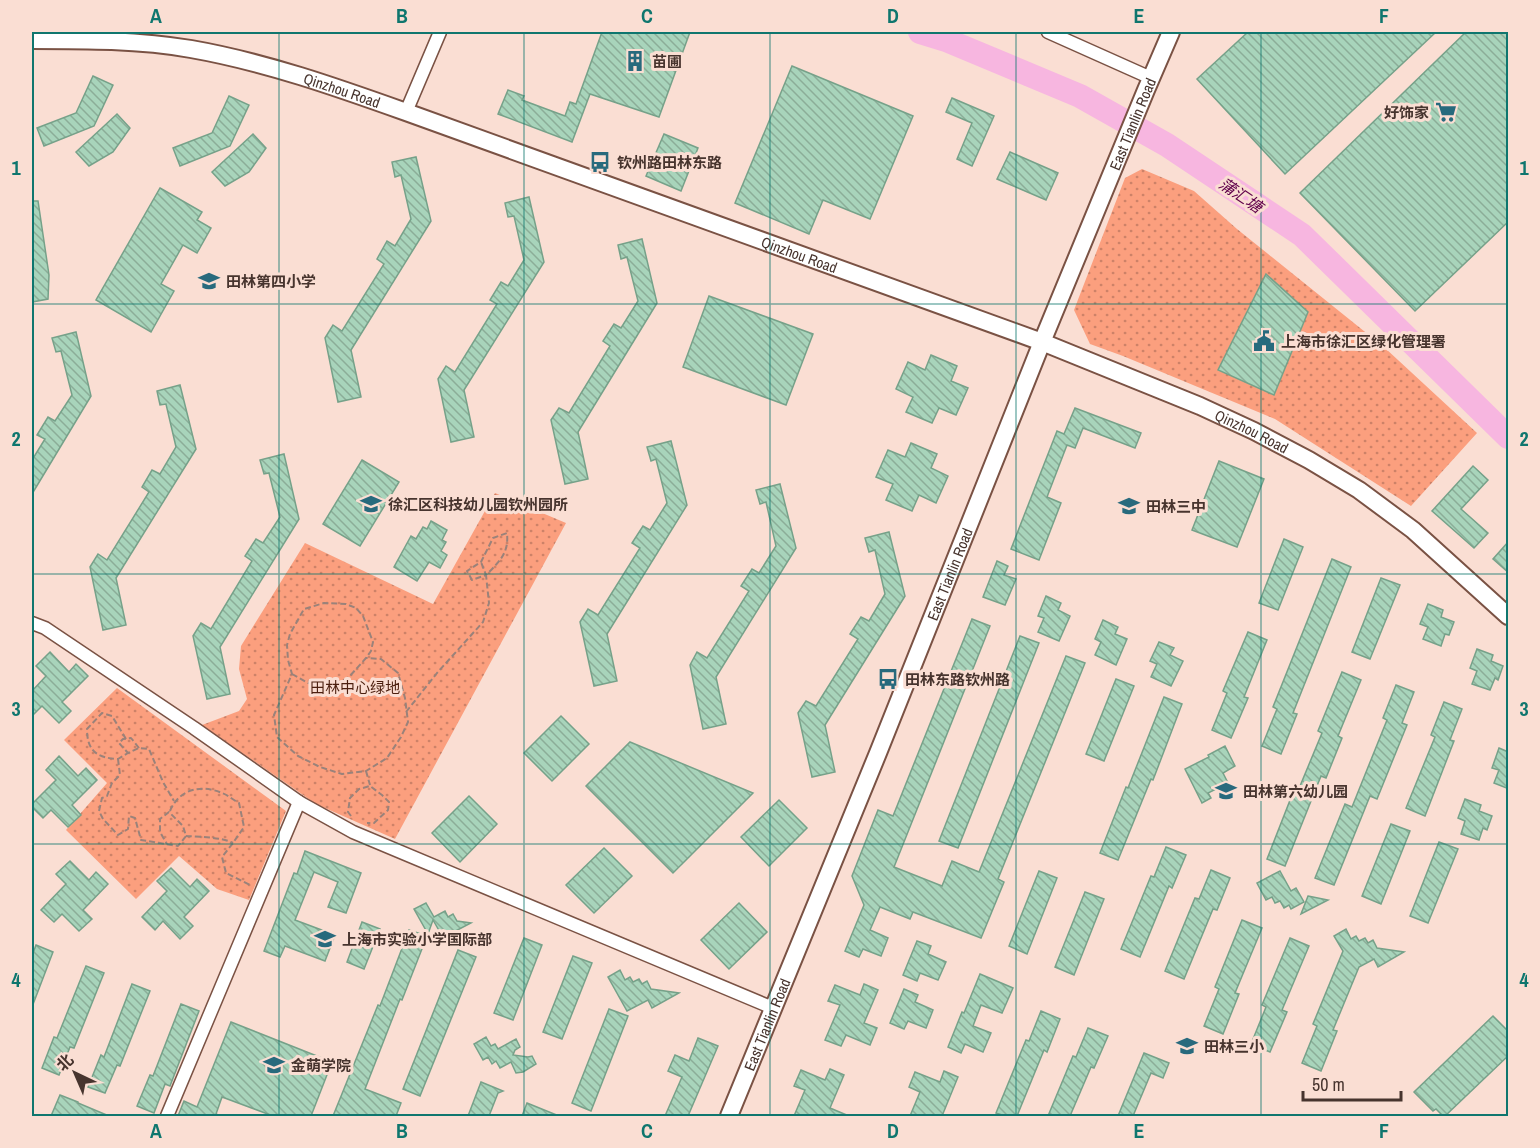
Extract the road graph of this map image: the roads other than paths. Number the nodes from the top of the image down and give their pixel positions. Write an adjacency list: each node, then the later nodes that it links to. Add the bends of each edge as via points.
1 (440, 32): 6 (street)
2 (1048, 32): 5 (street)
3 (1171, 32): 5 (street, East Tianlin Road)
4 (32, 40): 6 (street, Qinzhou Road, via 131,42 189,49 311,79)
5 (1148, 84): 7 (street, East Tianlin Road)
6 (406, 112): 7 (street, Qinzhou Road)
7 (1042, 342): 8 (street, Qinzhou Road, via 1200,406 1309,460 1359,490 1413,530); 11 (street, East Tianlin Road)
8 (1509, 616)
9 (32, 623): 10 (street, via 184,721)
10 (298, 802): 11 (street); 12 (street)
11 (773, 1008): 13 (street, East Tianlin Road)
12 (167, 1116)
13 (729, 1116)

